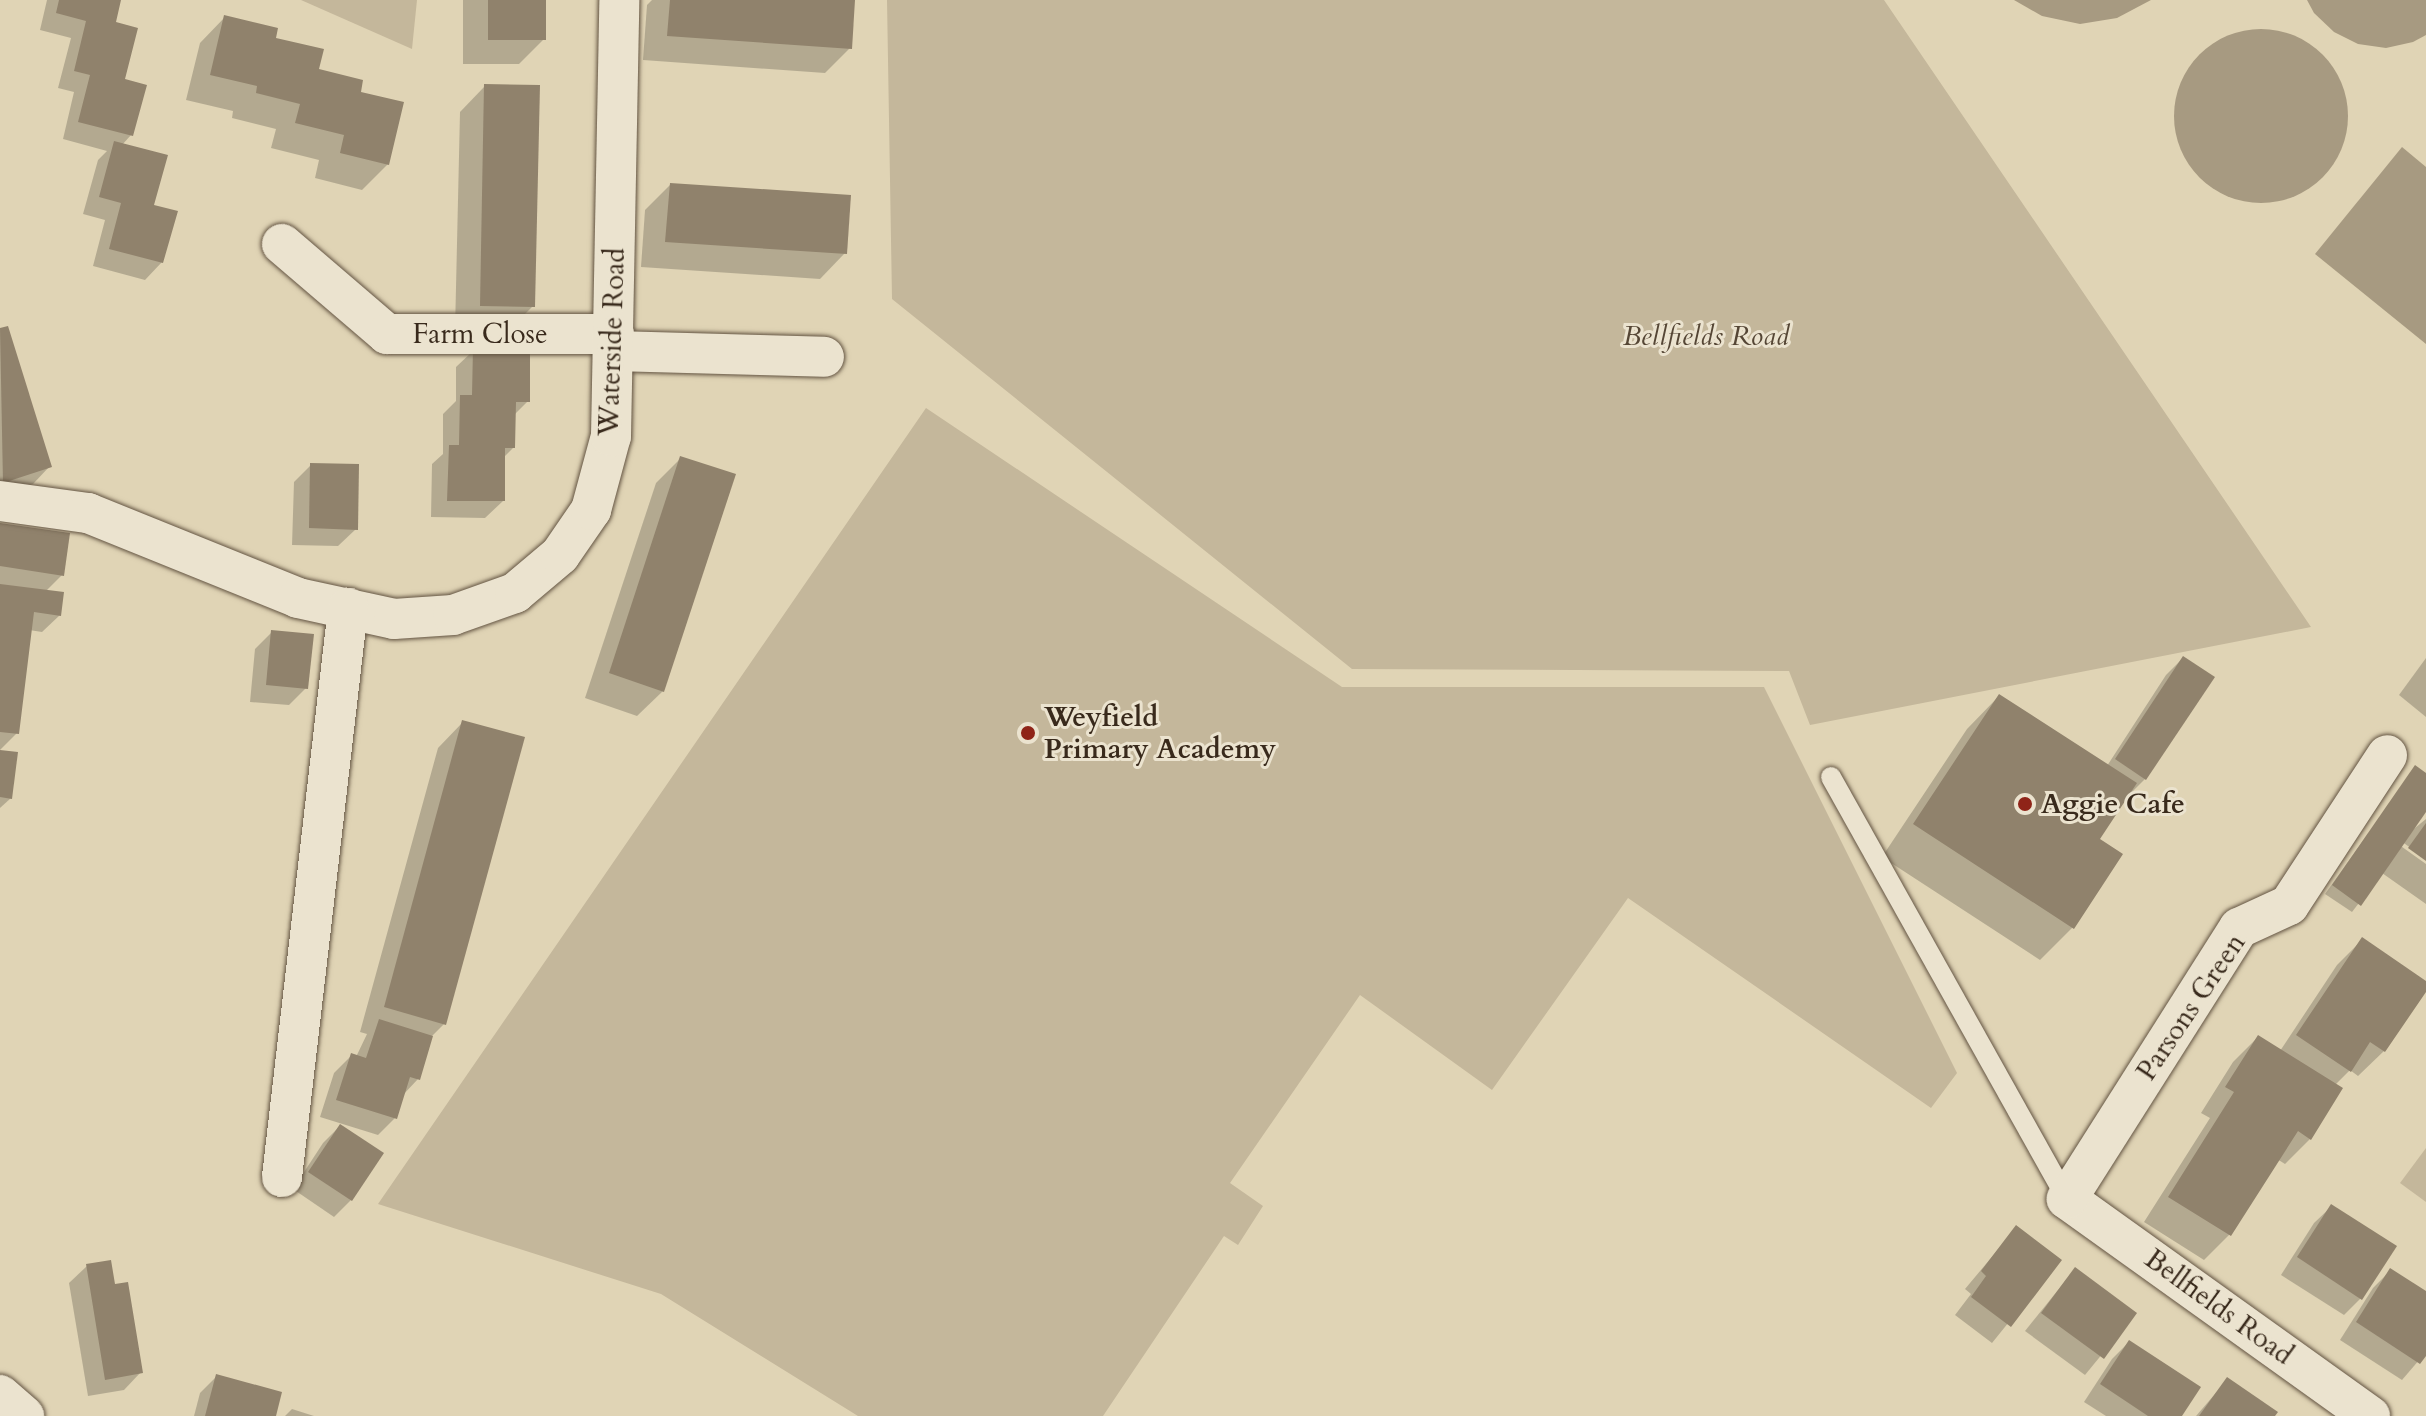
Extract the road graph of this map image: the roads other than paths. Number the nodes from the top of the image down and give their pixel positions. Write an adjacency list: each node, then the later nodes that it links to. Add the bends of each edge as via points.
1 (619, 0): 3 (street, Waterside Road)
2 (282, 244): 3 (street, Farm Close, via 387,334)
3 (614, 342): 4 (street, Farm Close); 6 (street, Waterside Road, via 611,436 591,510 560,555 515,593 453,615 394,619)
4 (824, 357)
5 (0, 501): 6 (street, Waterside Road, via 88,513 298,598)
6 (348, 608): 9 (street)
7 (2387, 755): 10 (street, Parsons Green, via 2289,905 2239,928)
8 (1831, 777): 10 (lane)
9 (282, 1177)
10 (2067, 1199): 13 (street, Bellfields Road)
11 (0, 1395): 12 (street)
12 (24, 1416)
13 (2370, 1416)

